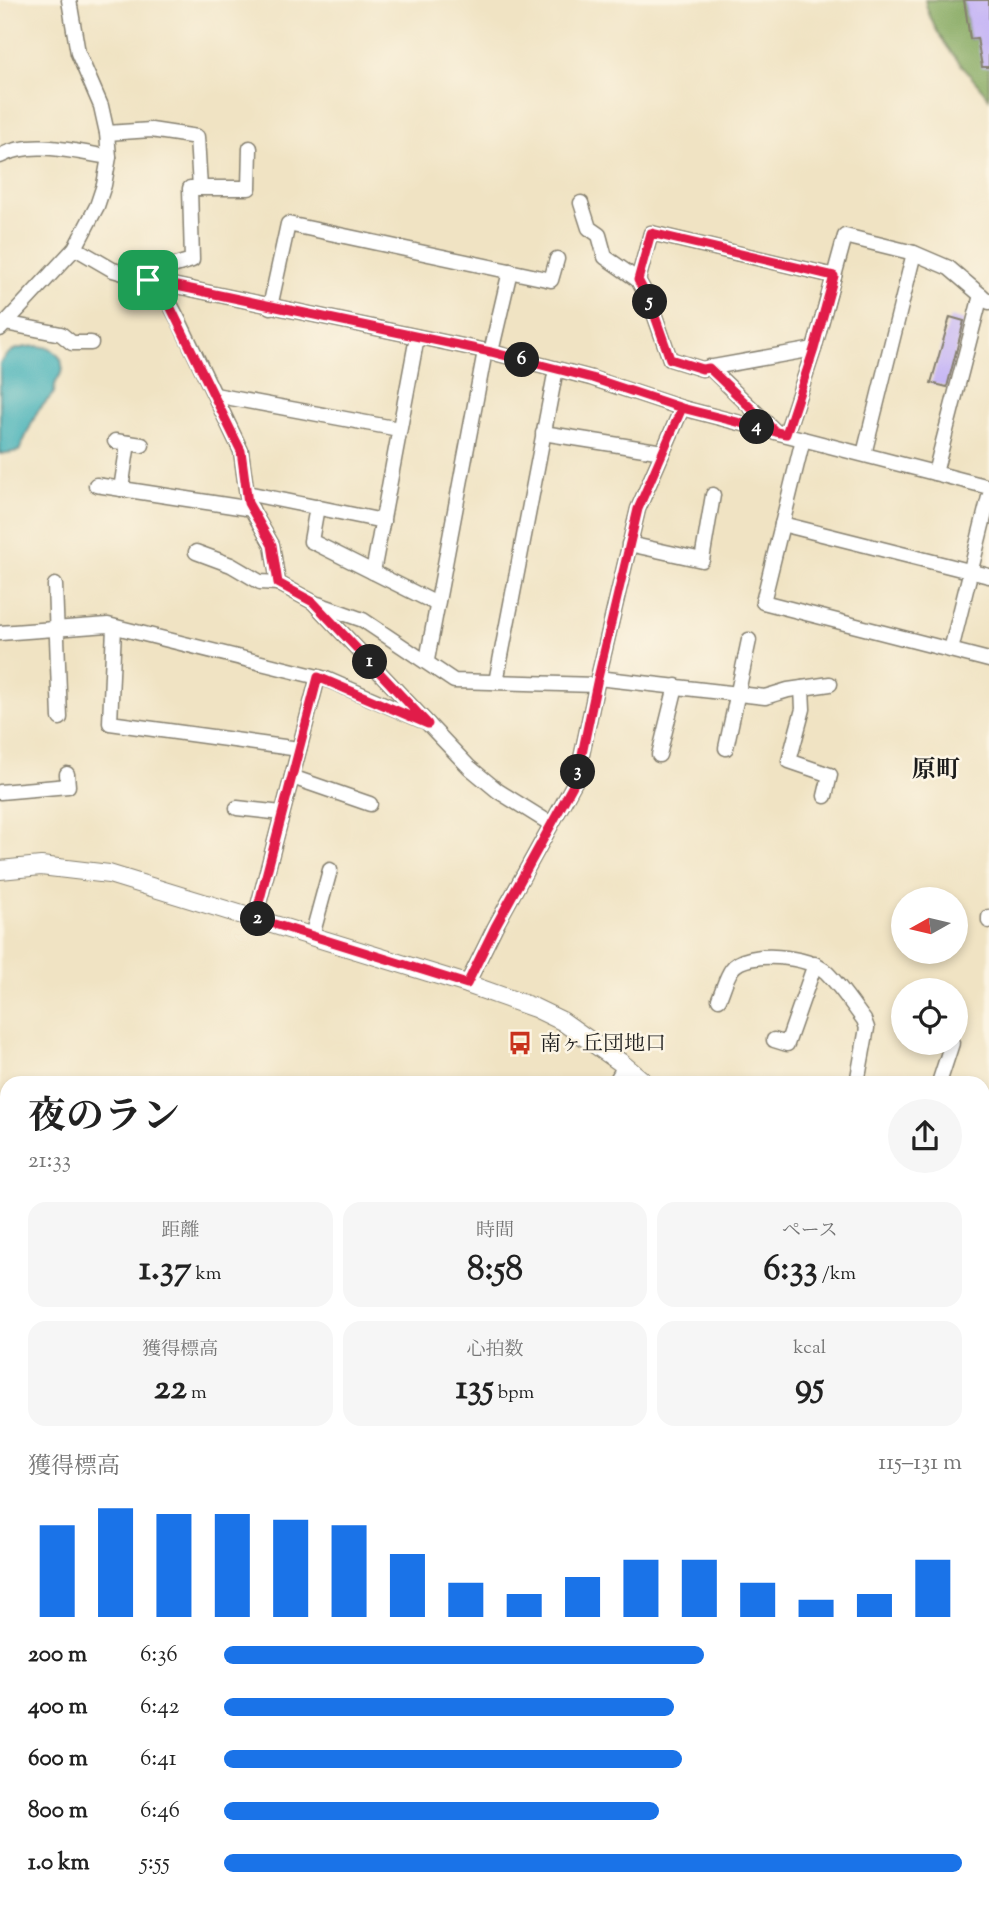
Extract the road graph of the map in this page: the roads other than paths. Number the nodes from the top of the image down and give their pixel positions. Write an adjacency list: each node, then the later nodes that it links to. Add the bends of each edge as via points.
1 (69, 0): 2 (street, via 78,53 101,106)
2 (107, 133): 5 (street); 6 (street, via 151,130 197,137)
3 (250, 148): 6 (street, via 249,188)
4 (0, 156): 5 (street, via 24,148 44,148)
5 (109, 158): 8 (street, via 97,206)
6 (200, 188): 13 (street, via 190,188 192,260 159,270)
7 (581, 203): 14 (street, via 605,257)
8 (75, 248): 13 (street, via 113,270); 17 (street)
9 (914, 253): 12 (street, via 845,236); 15 (street, via 949,268); 32 (street)
10 (557, 259): 11 (street, via 551,280)
11 (510, 271): 16 (street, via 288,224); 21 (street)
12 (834, 276): 14 (street, via 651,233); 20 (street)
13 (148, 280): 16 (street); 24 (street, via 167,300)
14 (638, 280): 22 (street, via 670,359)
15 (985, 299): 33 (street)
16 (270, 307): 18 (street)
17 (3, 326): 19 (street)
18 (416, 337): 21 (street); 26 (street)
19 (90, 343)
20 (814, 349): 22 (street); 28 (street)
21 (488, 352): 23 (street); 52 (street)
22 (709, 368): 28 (street)
23 (556, 369): 25 (street); 27 (street)
24 (215, 395): 26 (street); 37 (street, via 241,451)
25 (682, 408): 28 (street); 31 (street)
26 (400, 429): 42 (street)
27 (543, 433): 31 (street); 61 (street)
28 (781, 433): 29 (street)
29 (803, 439): 32 (street); 43 (street)
30 (129, 443): 36 (street)
31 (663, 452): 44 (street, via 638,509)
32 (864, 454): 33 (street)
33 (936, 473): 35 (street)
34 (96, 485): 36 (street)
35 (989, 486)
36 (121, 489): 41 (street)
37 (247, 493): 40 (street); 41 (street)
38 (713, 495): 44 (street, via 702,560)
39 (989, 497): 46 (street)
40 (317, 507): 42 (street); 47 (street, via 311,541)
41 (252, 509): 49 (street, via 272,545)
42 (383, 521): 47 (street)
43 (782, 524): 46 (street); 57 (street, via 763,602)
44 (629, 544): 62 (street)
45 (196, 552): 49 (street, via 232,565 260,582)
46 (971, 571): 48 (street); 57 (street)
47 (373, 572): 52 (street)
48 (989, 576)
49 (278, 583): 51 (street)
50 (55, 585): 54 (street)
51 (313, 602): 58 (street, via 363,620); 68 (street)
52 (438, 604): 58 (street)
53 (114, 626): 54 (street); 60 (street); 70 (street, via 110,723)
54 (57, 629): 55 (street); 67 (street)
55 (0, 633)
56 (749, 640): 66 (street)
57 (951, 650): 59 (street)
58 (427, 660): 61 (street, via 454,681)
59 (989, 660)
60 (318, 677): 68 (street); 70 (street)
61 (496, 682): 62 (street)
62 (597, 682): 64 (street); 79 (street, via 577,778)
63 (830, 684): 65 (street)
64 (676, 686): 66 (street); 71 (street)
65 (802, 688): 66 (street, via 765,697); 75 (street, via 803,709 789,761 830,775)
66 (738, 695): 69 (street)
67 (60, 718)
68 (428, 724): 79 (street, via 469,767)
69 (726, 748)
70 (299, 749): 73 (street)
71 (659, 755)
72 (67, 774): 74 (street, via 68,786)
73 (292, 778): 76 (street); 78 (street)
74 (0, 792)
75 (825, 796)
76 (370, 804)
77 (237, 808): 78 (street)
78 (282, 813): 82 (street)
79 (551, 824): 85 (street)
80 (0, 870): 82 (street, via 41,866 109,874)
81 (330, 870): 83 (street)
82 (255, 918): 83 (street)
83 (312, 936): 85 (street)
84 (815, 964): 86 (street, via 779,957 741,962 732,967); 87 (street, via 787,1044); 92 (street, via 827,972 864,1020 867,1028)
85 (467, 984): 89 (street, via 562,1021)
86 (719, 999)
87 (774, 1040)
88 (948, 1055): 93 (street)
89 (625, 1066): 90 (street); 91 (street)
90 (619, 1076)
91 (637, 1076)
92 (858, 1076)
93 (941, 1076)

